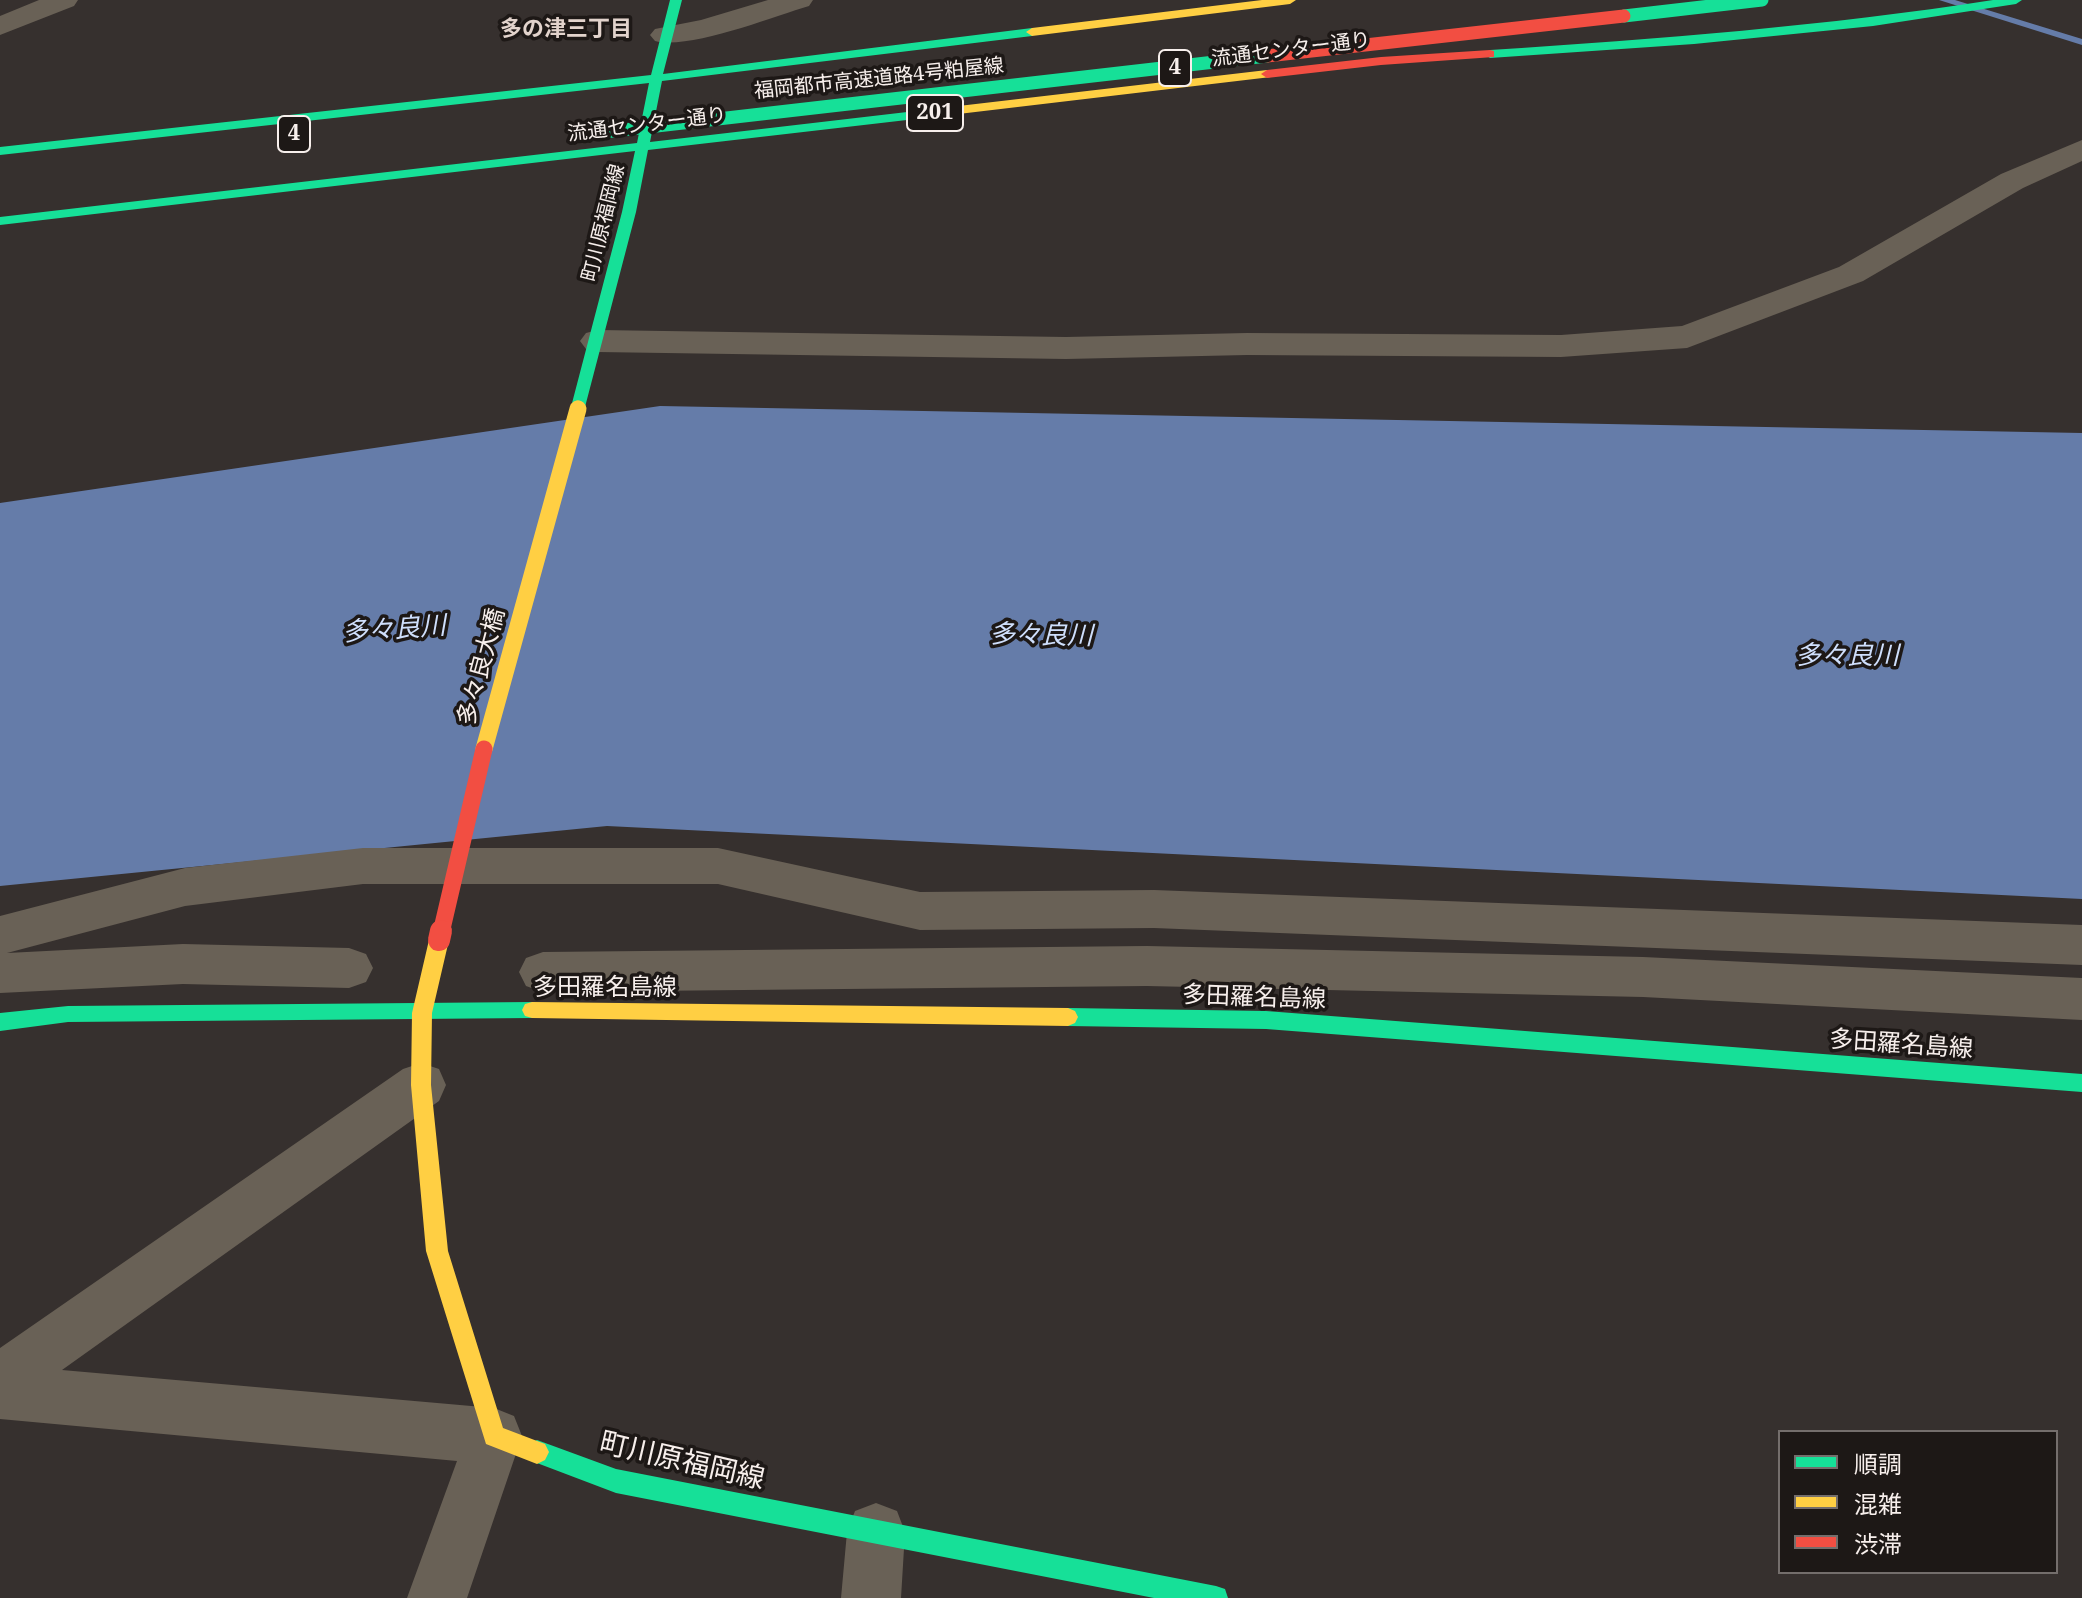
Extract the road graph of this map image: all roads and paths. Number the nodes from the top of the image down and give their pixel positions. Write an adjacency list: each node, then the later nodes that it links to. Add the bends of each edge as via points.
1 (64, 0): 7 (street)
2 (676, 0): 8 (main road, 町川原福岡線)
3 (799, 0): 8 (street)
4 (1290, 0): 9 (main road, 流通センター通り)
5 (1762, 0): 13 (main road, 福岡都市高速道路4号粕屋線 / 4, bridge)
6 (2016, 0): 14 (main road, 流通センター通り / 201, via 1873,22 1694,40 1381,61)
7 (0, 26)
8 (665, 35): 9 (main road, 町川原福岡線)
9 (657, 78): 14 (main road, 町川原福岡線); 16 (main road, 流通センター通り)
10 (666, 98): 11 (main road)
11 (635, 101)
12 (465, 118): 17 (main road, 4)
13 (572, 136)
14 (644, 147): 18 (main road, 流通センター通り / 201); 19 (main road, 町川原福岡線)
15 (2082, 149): 19 (street, via 2012,181 1851,274 1687,337 1561,346 1066,348)
16 (0, 151)
17 (0, 161)
18 (0, 221)
19 (598, 341): 20 (main road, 町川原福岡線)
20 (578, 407): 27 (main road, 多々良大橋, bridge, via 473,789)
21 (0, 935): 22 (street, via 185,887 363,866 718,866 920,911 1154,909)
22 (2082, 945)
23 (349, 968): 25 (street, via 183,964)
24 (543, 972): 26 (street, via 1147,966 1643,977)
25 (0, 973)
26 (2082, 999)
27 (422, 1013): 28 (main road, 多田羅名島線, via 68,1014); 29 (main road, 多田羅名島線, via 558,1010 1266,1020); 30 (main road)
28 (0, 1022)
29 (2082, 1083)
30 (421, 1085): 31 (street); 33 (main road, via 437,1251)
31 (0, 1381)
32 (0, 1392): 33 (street)
33 (494, 1436): 34 (main road, 町川原福岡線, via 616,1481); 35 (street)
34 (876, 1532): 36 (street); 37 (main road, 町川原福岡線)
35 (437, 1598)
36 (871, 1598)
37 (1216, 1598)

